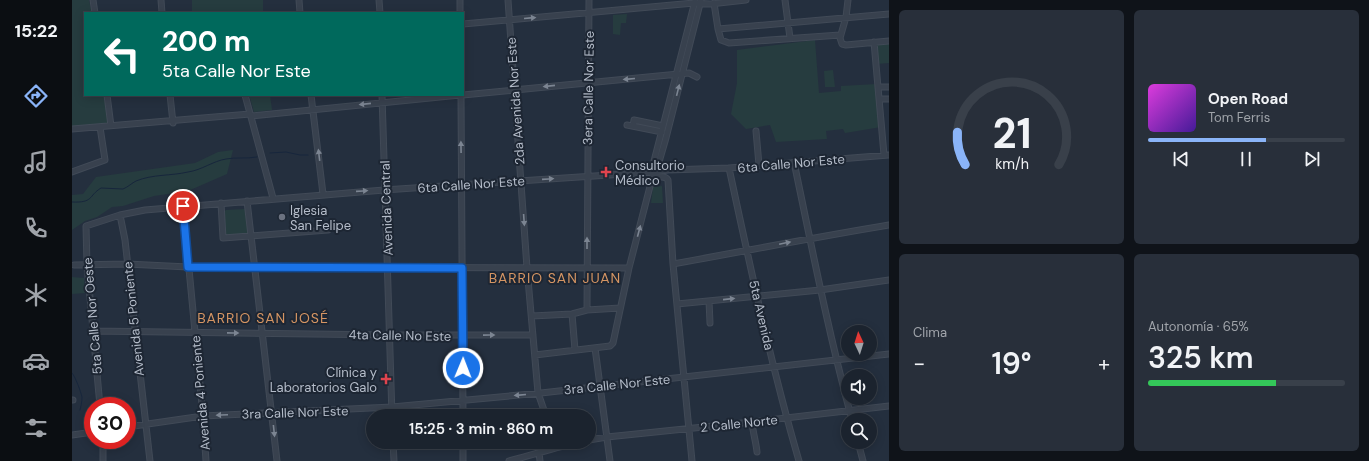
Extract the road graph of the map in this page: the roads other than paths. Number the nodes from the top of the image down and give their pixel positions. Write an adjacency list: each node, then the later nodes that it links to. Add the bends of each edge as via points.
1 (93, 0): 14 (street)
2 (161, 0): 15 (street)
3 (299, 0): 16 (street)
4 (379, 0): 17 (street)
5 (460, 0): 18 (street)
6 (508, 0): 23 (street, 2da Avenida Nor Este)
7 (589, 0): 19 (street, 3era Calle Nor Este)
8 (705, 0): 13 (street)
9 (746, 0): 13 (street)
10 (785, 0): 24 (street)
11 (848, 0): 22 (street)
12 (698, 2): 13 (street); 19 (street); 20 (street); 31 (street)
13 (712, 4): 20 (street); 26 (street)
14 (95, 12)
15 (162, 12)
16 (300, 12)
17 (380, 12)
18 (460, 12)
19 (589, 13): 23 (street, one-way to 19); 35 (street, 3era Calle Nor Este)
20 (698, 13): 31 (street)
21 (889, 14): 22 (street)
22 (846, 17): 24 (street); 27 (street)
23 (509, 20): 25 (street); 38 (street, 2da Avenida Nor Este)
24 (788, 23): 26 (street); 28 (street)
25 (464, 24)
26 (718, 29): 28 (street, via 722,40 729,43)
27 (840, 35): 28 (street); 30 (street, via 840,41 846,45)
28 (790, 38)
29 (889, 41): 30 (street)
30 (874, 42): 36 (street)
31 (686, 44): 32 (street); 33 (street)
32 (675, 75): 33 (street); 35 (street, one-way to 35); 51 (street)
33 (682, 75): 34 (street, via 689,73); 51 (street, one-way to 33)
34 (697, 77)
35 (588, 82): 38 (street, one-way to 38); 68 (street, 3era Calle Nor Este)
36 (878, 87): 37 (street); 47 (street)
37 (889, 87)
38 (514, 90): 39 (street); 69 (street, 2da Avenida Nor Este)
39 (464, 95)
40 (107, 96): 55 (street)
41 (170, 96): 53 (street)
42 (245, 96): 52 (street)
43 (311, 96): 50 (street)
44 (382, 96): 49 (street, Avenida Central)
45 (451, 96): 49 (street)
46 (461, 96): 70 (street, one-way to 46)
47 (879, 99): 48 (street); 62 (street)
48 (889, 99)
49 (382, 103): 50 (street, one-way to 50); 71 (street, Avenida Central)
50 (313, 109): 52 (street); 72 (street, one-way to 50)
51 (670, 110): 57 (street); 61 (street)
52 (251, 116): 53 (street); 73 (street)
53 (172, 122): 55 (street)
54 (627, 125): 56 (street)
55 (111, 126): 58 (street)
56 (633, 126): 57 (street, via 634,120); 61 (street)
57 (663, 126): 61 (street)
58 (100, 127): 59 (street); 66 (street, via 105,160)
59 (72, 129)
60 (756, 131): 64 (street)
61 (663, 136): 67 (street, via 659,162)
62 (886, 155): 63 (street, 6ta Calle Nor Este)
63 (794, 162): 64 (street, 6ta Calle Nor Este); 81 (street)
64 (759, 165): 65 (street, 6ta Calle Nor Este)
65 (729, 168): 67 (street, 6ta Calle Nor Este); 82 (street, 5ta Avenida)
66 (72, 172)
67 (654, 172): 68 (street, 6ta Calle Nor Este); 84 (street, via 668,180); 93 (street, one-way to 67)
68 (587, 176): 69 (street, 6ta Calle Nor Este, one-way to 68); 92 (street, 3era Calle Nor Este, one-way to 68)
69 (521, 181): 70 (street, 6ta Calle Nor Este); 91 (street, 2da Avenida Nor Este, one-way to 91)
70 (462, 186): 71 (street, 6ta Calle Nor Este); 90 (street)
71 (384, 190): 72 (street, 6ta Calle Nor Este, one-way to 71); 89 (street, Avenida Central)
72 (324, 194): 73 (street, 6ta Calle Nor Este)
73 (273, 198): 74 (street, 6ta Calle Nor Este)
74 (247, 201): 75 (street); 80 (street)
75 (221, 203): 76 (street); 80 (street, via 223,238)
76 (183, 206): 77 (street); 87 (street, Avenida 4 Poniente)
77 (120, 215): 83 (street, Avenida 5 Poniente); 85 (street, 5ta Calle Nor Oeste, via 86,226)
78 (889, 225): 81 (street)
79 (328, 230): 80 (street)
80 (251, 236): 88 (street)
81 (810, 238): 82 (street, one-way to 81); 95 (street)
82 (747, 251): 84 (street); 96 (street, 5ta Avenida)
83 (127, 264): 85 (street); 87 (street); 105 (street, Avenida 5 Poniente)
84 (673, 264): 98 (street)
85 (87, 265): 86 (street); 104 (street, 5ta Calle Nor Oeste)
86 (74, 266)
87 (188, 267): 88 (street); 106 (street, Avenida 4 Poniente)
88 (254, 267): 89 (street); 107 (street)
89 (388, 268): 90 (street); 108 (street, Avenida Central)
90 (462, 268): 91 (street); 110 (street)
91 (527, 268): 92 (street); 102 (street, 2da Avenida Nor Este)
92 (587, 268): 93 (street); 100 (street, 3era Calle Nor Este)
93 (629, 268): 99 (street)
94 (889, 280): 95 (street)
95 (820, 290): 96 (street); 115 (street)
96 (758, 296): 97 (street, one-way to 96); 116 (street, 5ta Avenida)
97 (709, 301): 98 (street); 103 (street)
98 (677, 304): 117 (street)
99 (620, 308): 100 (street); 111 (street, via 612,344)
100 (587, 310): 101 (street)
101 (572, 314): 102 (street); 112 (street)
102 (532, 316): 109 (street, 2da Avenida Nor Este)
103 (710, 324)
104 (93, 331): 105 (street, 4ta Calle No Este); 120 (street, 5ta Calle Nor Oeste)
105 (135, 331): 106 (street, 4ta Calle No Este); 132 (street, Avenida 5 Poniente)
106 (194, 332): 107 (street, 4ta Calle No Este, one-way to 107); 129 (street, Avenida 4 Poniente)
107 (262, 334): 108 (street, 4ta Calle No Este); 127 (street)
108 (390, 335): 110 (street, 4ta Calle No Este); 123 (street, Avenida Central)
109 (533, 335): 110 (street, 4ta Calle No Este, one-way to 109); 114 (street, 2da Avenida Nor Este)
110 (463, 336): 121 (street)
111 (595, 348): 112 (street); 118 (street)
112 (575, 350): 114 (street)
113 (889, 354): 115 (street)
114 (535, 355): 119 (street, 2da Avenida Nor Este)
115 (836, 360): 116 (street); 126 (street)
116 (774, 367): 117 (street, 3ra Calle Nor Este); 130 (street, 5ta Avenida)
117 (683, 377): 118 (street, 3ra Calle Nor Este); 134 (street)
118 (600, 386): 119 (street, 3ra Calle Nor Este); 137 (street)
119 (538, 393): 121 (street, 3ra Calle Nor Este, one-way to 121); 125 (street, 2da Avenida Nor Este)
120 (99, 397)
121 (462, 400): 123 (street, 3ra Calle Nor Este); 124 (street)
122 (889, 406): 126 (street, 2 Calle Norte)
123 (392, 407): 127 (street, 3ra Calle Nor Este)
124 (463, 409)
125 (544, 409)
126 (850, 410): 128 (street); 130 (street, 2 Calle Norte)
127 (272, 412): 129 (street, 3ra Calle Nor Este, one-way to 129); 149 (street, one-way to 149)
128 (851, 413)
129 (203, 416): 132 (street, 3ra Calle Nor Este); 148 (street, Avenida 4 Poniente)
130 (787, 418): 131 (street, 2 Calle Norte); 156 (street, 5ta Avenida)
131 (752, 422): 134 (street, 2 Calle Norte); 144 (street)
132 (145, 424): 133 (street, 3ra Calle Nor Este); 147 (street, Avenida 5 Poniente)
133 (136, 426)
134 (688, 428): 137 (street, 2 Calle Norte); 155 (street)
135 (84, 433): 136 (street)
136 (72, 435)
137 (607, 437): 138 (street, 2 Calle Norte); 154 (street)
138 (596, 439)
139 (103, 449): 146 (street)
140 (393, 449): 150 (street)
141 (463, 449): 151 (street)
142 (546, 449): 145 (street)
143 (860, 449): 157 (street)
144 (757, 452)
145 (539, 453): 152 (street); 153 (street)
146 (103, 461)
147 (150, 461)
148 (206, 461)
149 (277, 461)
150 (394, 461)
151 (463, 461)
152 (509, 461)
153 (540, 461)
154 (610, 461)
155 (692, 461)
156 (799, 461)
157 (863, 461)

